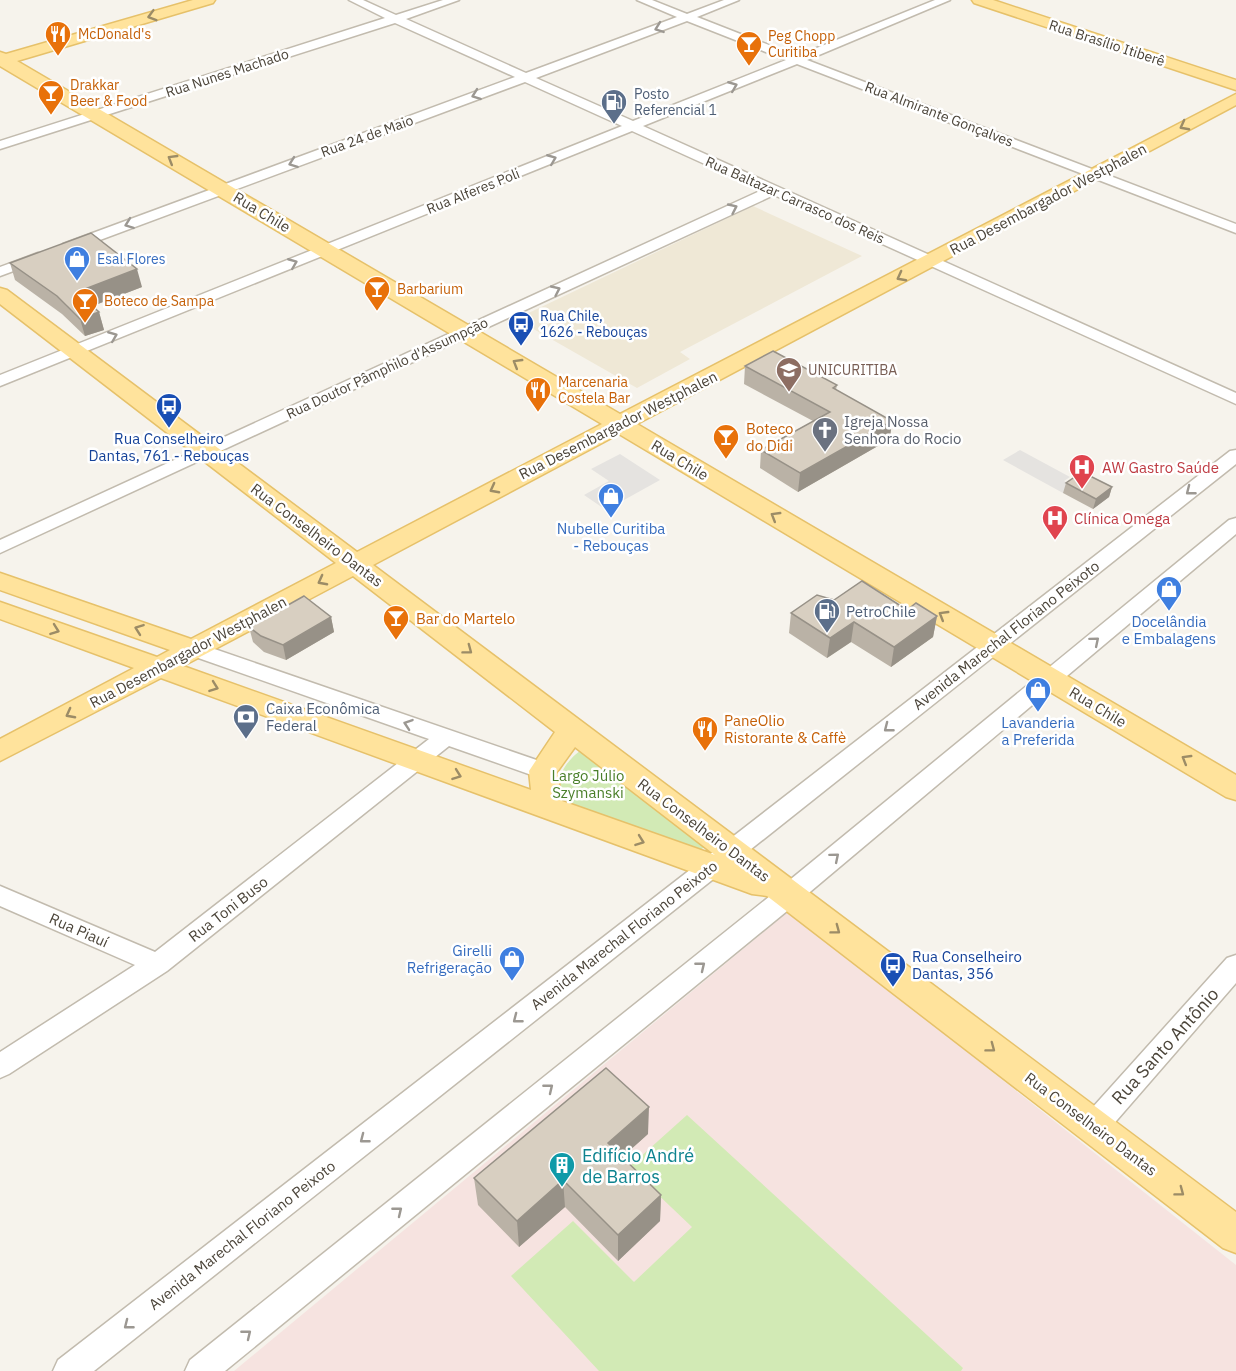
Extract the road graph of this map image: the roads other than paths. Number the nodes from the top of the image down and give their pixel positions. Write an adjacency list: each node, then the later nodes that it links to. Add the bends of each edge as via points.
1 (208, 0): 10 (main road, one-way to 10)
2 (354, 0): 9 (street, Rua Baltazar Carrasco dos Reis)
3 (454, 0): 9 (street, Rua Nunes Machado)
4 (642, 0): 8 (street, Rua Almirante Gonçalves)
5 (734, 0): 8 (street, Rua 24 de Maio)
6 (945, 0): 11 (street, Rua Alferes Poli)
7 (979, 0): 13 (main road, Rua Brasílio Itiberê)
8 (687, 17): 11 (street, Rua Almirante Gonçalves); 12 (street, Rua 24 de Maio, one-way to 12)
9 (396, 19): 12 (street, Rua Baltazar Carrasco dos Reis); 15 (street, Rua Nunes Machado)
10 (1, 59): 15 (main road, Rua Chile)
11 (797, 60): 16 (street, Rua Alferes Poli, one-way to 11); 18 (street, Rua Almirante Gonçalves)
12 (525, 77): 16 (street, Rua Baltazar Carrasco dos Reis); 19 (street, Rua 24 de Maio, one-way to 19)
13 (1236, 85)
14 (1236, 99): 18 (main road, Rua Desembargador Westphalen, one-way to 18)
15 (96, 114): 17 (street, Rua Nunes Machado); 19 (main road, Rua Chile, one-way to 15)
16 (633, 126): 20 (street, Rua Baltazar Carrasco dos Reis); 22 (street, Rua Alferes Poli, one-way to 16)
17 (0, 145)
18 (1094, 174): 21 (street, Rua Almirante Gonçalves); 23 (main road, Rua Desembargador Westphalen)
19 (223, 189): 22 (main road, Rua Chile); 24 (street, Rua 24 de Maio, one-way to 24)
20 (773, 190): 23 (street, Rua Baltazar Carrasco dos Reis); 26 (street, Rua Doutor Pâmphilo d'Assumpção, one-way to 20)
21 (1236, 229)
22 (326, 250): 26 (main road, Rua Chile); 27 (street, Rua Alferes Poli, one-way to 22)
23 (930, 261): 29 (street, Rua Baltazar Carrasco dos Reis); 30 (main road, Rua Desembargador Westphalen, one-way to 30)
24 (0, 272)
25 (0, 294): 27 (main road, Rua Conselheiro Dantas)
26 (465, 332): 30 (main road, Rua Chile, one-way to 26); 31 (street, Rua Doutor Pâmphilo d'Assumpção)
27 (75, 351): 28 (street, Rua Alferes Poli); 31 (main road, Rua Conselheiro Dantas)
28 (0, 381)
29 (1236, 399)
30 (621, 425): 35 (main road, Rua Desembargador Westphalen, one-way to 35); 39 (main road, Rua Chile, one-way to 30)
31 (207, 452): 34 (street, Rua Doutor Pâmphilo d'Assumpção); 35 (main road, Rua Conselheiro Dantas)
32 (1236, 455): 39 (street, Avenida Marechal Floriano Peixoto, one-way to 39)
33 (1236, 524): 42 (street, one-way to 33)
34 (0, 547)
35 (354, 563): 40 (main road, Rua Desembargador Westphalen, one-way to 40); 43 (main road, Rua Conselheiro Dantas, one-way to 43)
36 (0, 581): 37 (main road)
37 (30, 591): 38 (main road); 40 (main road, one-way to 37)
38 (3, 611): 41 (main road, one-way to 41)
39 (993, 645): 42 (main road, Rua Chile); 50 (street, Avenida Marechal Floriano Peixoto, one-way to 50)
40 (194, 649): 41 (main road, Rua Desembargador Westphalen); 44 (street, one-way to 40)
41 (159, 667): 45 (main road, Rua Desembargador Westphalen, one-way to 45); 46 (main road, one-way to 46)
42 (1050, 679): 48 (main road, Rua Chile, one-way to 42); 51 (street, one-way to 42)
43 (572, 730): 47 (main road); 50 (main road, Rua Conselheiro Dantas)
44 (445, 737): 46 (street, Rua Toni Buso); 47 (street)
45 (0, 751)
46 (418, 761): 49 (main road, one-way to 49); 53 (street, Rua Toni Buso)
47 (543, 771): 49 (main road)
48 (1236, 789)
49 (548, 808): 50 (main road, one-way to 50)
50 (722, 858): 51 (main road, Rua Conselheiro Dantas); 58 (street, Avenida Marechal Floriano Peixoto, one-way to 58)
51 (789, 895): 56 (main road, Rua Conselheiro Dantas, one-way to 56); 59 (street, one-way to 51)
52 (0, 896): 53 (street, Rua Piauí)
53 (158, 964): 55 (street, Rua Toni Buso)
54 (1236, 966): 56 (street, Rua Santo Antônio)
55 (0, 1066)
56 (1094, 1126): 57 (main road, Rua Conselheiro Dantas, one-way to 57)
57 (1236, 1235)
58 (69, 1371)
59 (201, 1371)

